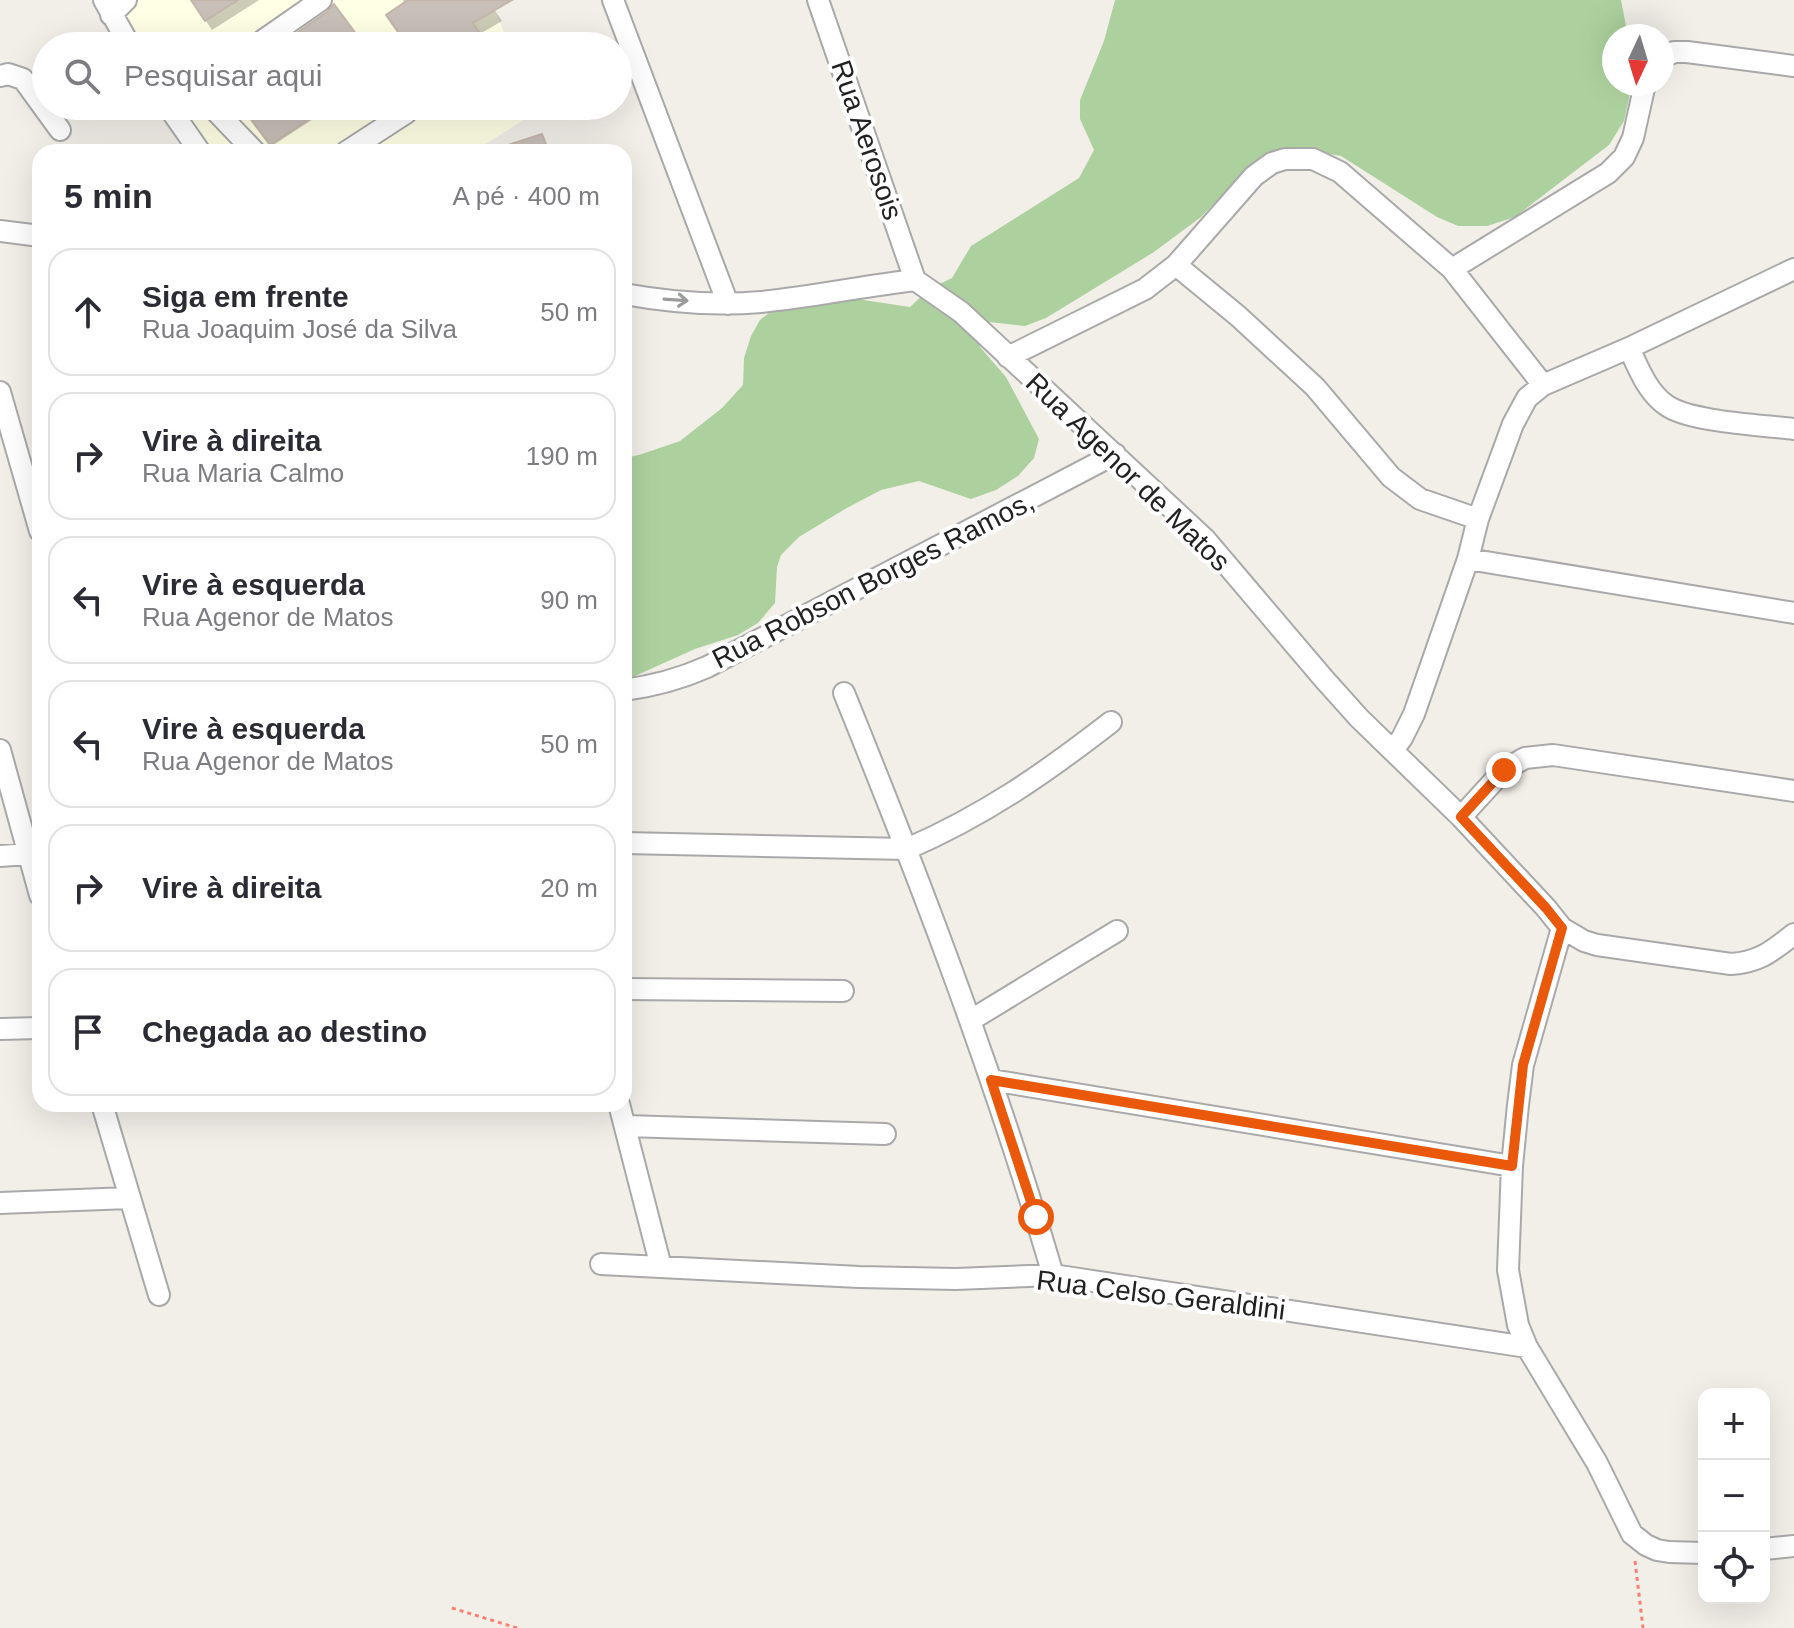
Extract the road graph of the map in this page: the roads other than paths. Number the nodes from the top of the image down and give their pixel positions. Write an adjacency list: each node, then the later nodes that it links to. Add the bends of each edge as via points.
1 (321, 0): 6 (street)
2 (613, 0): 7 (street)
3 (818, 0): 27 (street, Rua Aerosois)
4 (114, 5): 5 (street)
5 (125, 32)
6 (275, 32)
7 (625, 32)
8 (632, 50): 29 (street)
9 (1674, 52): 10 (street)
10 (1794, 66)
11 (0, 76): 12 (street, via 23,79)
12 (32, 91)
13 (1642, 96): 25 (street, via 1633,138 1608,173)
14 (53, 120): 18 (street)
15 (178, 120): 19 (street)
16 (224, 120): 20 (street)
17 (395, 120): 21 (street)
18 (60, 130)
19 (194, 144)
20 (247, 144)
21 (358, 144)
22 (0, 231): 23 (street)
23 (32, 235)
24 (1176, 265): 25 (street, via 1254,176 1285,159 1313,159 1340,172); 31 (street, via 1145,289); 37 (street, via 1315,387 1391,477 1420,499)
25 (1452, 269): 32 (street)
26 (1794, 269): 30 (street)
27 (915, 280): 29 (street); 31 (street, Rua Agenor de Matos, via 961,312)
28 (632, 296): 29 (street, one-way to 29)
29 (728, 304)
30 (1629, 348): 32 (street); 34 (street, via 1648,385 1666,405 1695,417)
31 (1008, 357): 35 (street, Rua Agenor de Matos)
32 (1543, 385): 37 (street, via 1527,398 1513,424)
33 (0, 392): 36 (street)
34 (1794, 429)
35 (1115, 454): 40 (street, Rua Robson Borges Ramos,, via 707,667); 44 (street, Rua Agenor de Matos, via 1205,539 1324,679)
36 (32, 503)
37 (1478, 519): 38 (street)
38 (1468, 559): 39 (street); 44 (street, via 1414,714)
39 (1794, 613)
40 (632, 689)
41 (844, 693): 48 (street)
42 (1111, 722): 48 (street, via 997,803)
43 (0, 750): 49 (street)
44 (1393, 750): 46 (street, Rua Agenor de Matos)
45 (1794, 791): 46 (street, via 1553,755 1525,758 1504,770)
46 (1461, 817): 52 (street, Rua Agenor de Matos)
47 (632, 843): 48 (street)
48 (907, 849): 57 (street)
49 (28, 854): 50 (street); 51 (street)
50 (0, 856)
51 (32, 868)
52 (1562, 928): 54 (street, Rua Agenor de Matos, via 1597,945 1731,964 1763,958); 65 (street, via 1523,1065)
53 (1117, 931): 57 (street)
54 (1794, 934)
55 (632, 989): 56 (street)
56 (843, 991)
57 (971, 1020): 60 (street)
58 (32, 1028): 59 (street)
59 (0, 1029)
60 (991, 1080): 65 (street); 70 (street)
61 (104, 1112): 66 (street)
62 (622, 1112): 63 (street)
63 (626, 1126): 64 (street); 69 (street)
64 (885, 1134)
65 (1512, 1166): 72 (street, via 1508,1270)
66 (129, 1198): 67 (street); 71 (street)
67 (0, 1203)
68 (601, 1264): 69 (street, Rua Celso Geraldini)
69 (661, 1267): 70 (street, Rua Celso Geraldini, via 956,1279)
70 (1053, 1275): 72 (street, Rua Celso Geraldini)
71 (159, 1295)
72 (1527, 1347): 75 (street, via 1597,1463 1632,1534 1657,1550)
73 (1794, 1546): 74 (street)
74 (1770, 1548)
75 (1698, 1553)

